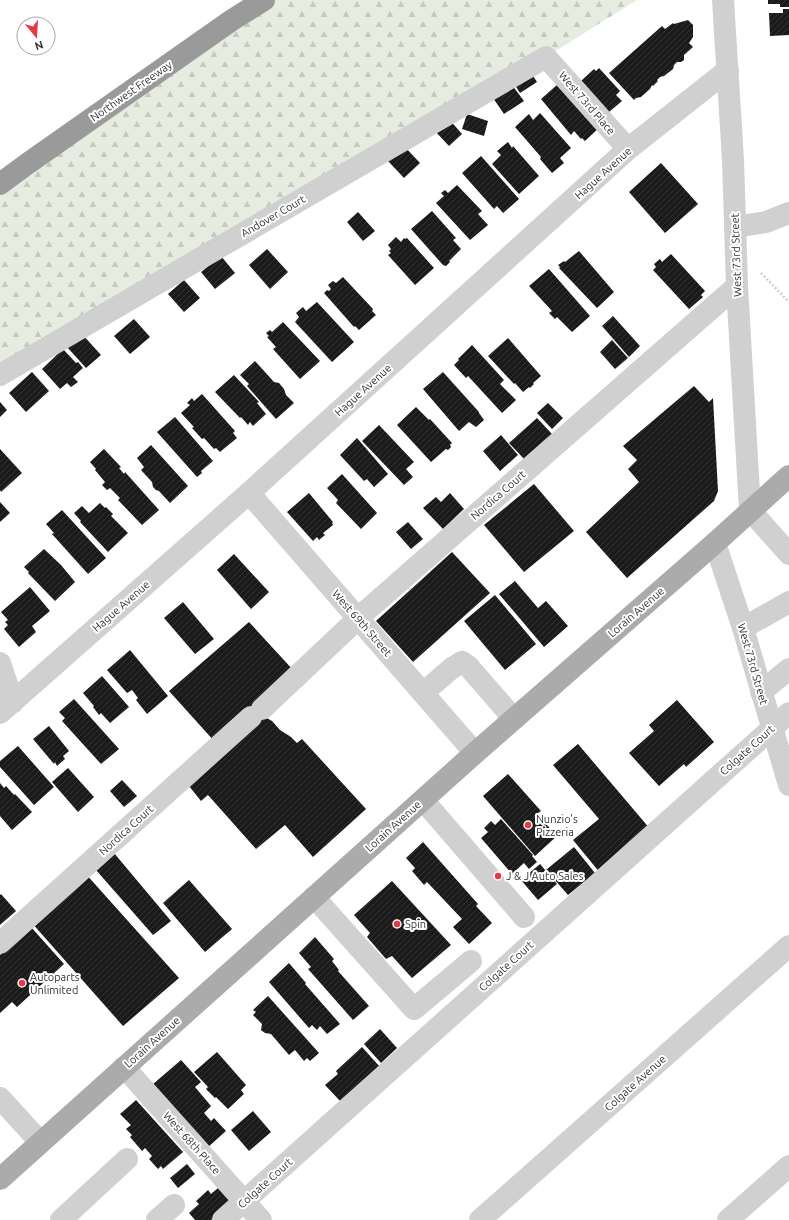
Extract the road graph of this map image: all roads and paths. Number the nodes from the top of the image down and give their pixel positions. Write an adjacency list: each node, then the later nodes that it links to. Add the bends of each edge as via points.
1 (264, 0): 6 (highway, Northwest Freeway)
2 (723, 0): 4 (street, West 73rd Street)
3 (546, 57): 5 (street, West 73rd Place); 12 (street, Andover Court)
4 (728, 70): 5 (street, Hague Avenue); 8 (street, West 73rd Street)
5 (628, 149): 14 (street, Hague Avenue)
6 (0, 184)
7 (789, 213): 8 (street, via 766,222)
8 (735, 227): 10 (street, West 73rd Street)
9 (761, 273): 11 (path)
10 (737, 286): 15 (street, West 73rd Street); 19 (street, Nordica Court)
11 (789, 302)
12 (0, 375)
13 (789, 476): 15 (main road, Lorain Avenue)
14 (249, 493): 19 (street, West 69th Street); 25 (street, Hague Avenue)
15 (750, 510): 16 (street); 17 (main road, Lorain Avenue)
16 (785, 541)
17 (715, 543): 20 (street, West 73rd Street); 27 (main road, Lorain Avenue)
18 (789, 602): 20 (street)
19 (358, 618): 24 (street, West 69th Street); 34 (street, Nordica Court, via 257,713)
20 (743, 628): 23 (street, West 73rd Street)
21 (0, 663): 25 (street)
22 (789, 669): 23 (street)
23 (761, 692): 28 (street, West 73rd Street)
24 (424, 693): 27 (street, via 462,662); 29 (street, West 69th Street)
25 (6, 708)
26 (789, 713): 28 (street, Colgate Court)
27 (514, 719): 29 (main road, Lorain Avenue)
28 (772, 728): 30 (street, West 73rd Street); 43 (street, Colgate Court)
29 (476, 753): 31 (main road, Lorain Avenue)
30 (789, 785)
31 (423, 800): 32 (main road, Lorain Avenue); 33 (street)
32 (314, 897): 36 (street, via 414,1009); 37 (main road, Lorain Avenue)
33 (524, 917)
34 (0, 943)
35 (789, 946): 49 (street, Colgate Avenue)
36 (471, 961)
37 (124, 1067): 39 (main road, Lorain Avenue); 43 (street, West 68th Place)
38 (0, 1098): 39 (street)
39 (40, 1142): 42 (main road, Lorain Avenue)
40 (127, 1159): 45 (street)
41 (789, 1166): 50 (street)
42 (0, 1179)
43 (244, 1201): 47 (street, Colgate Court); 48 (street, West 68th Place)
44 (174, 1205): 46 (street)
45 (61, 1220)
46 (157, 1220)
47 (223, 1220)
48 (261, 1220)
49 (480, 1220)
50 (728, 1220)

